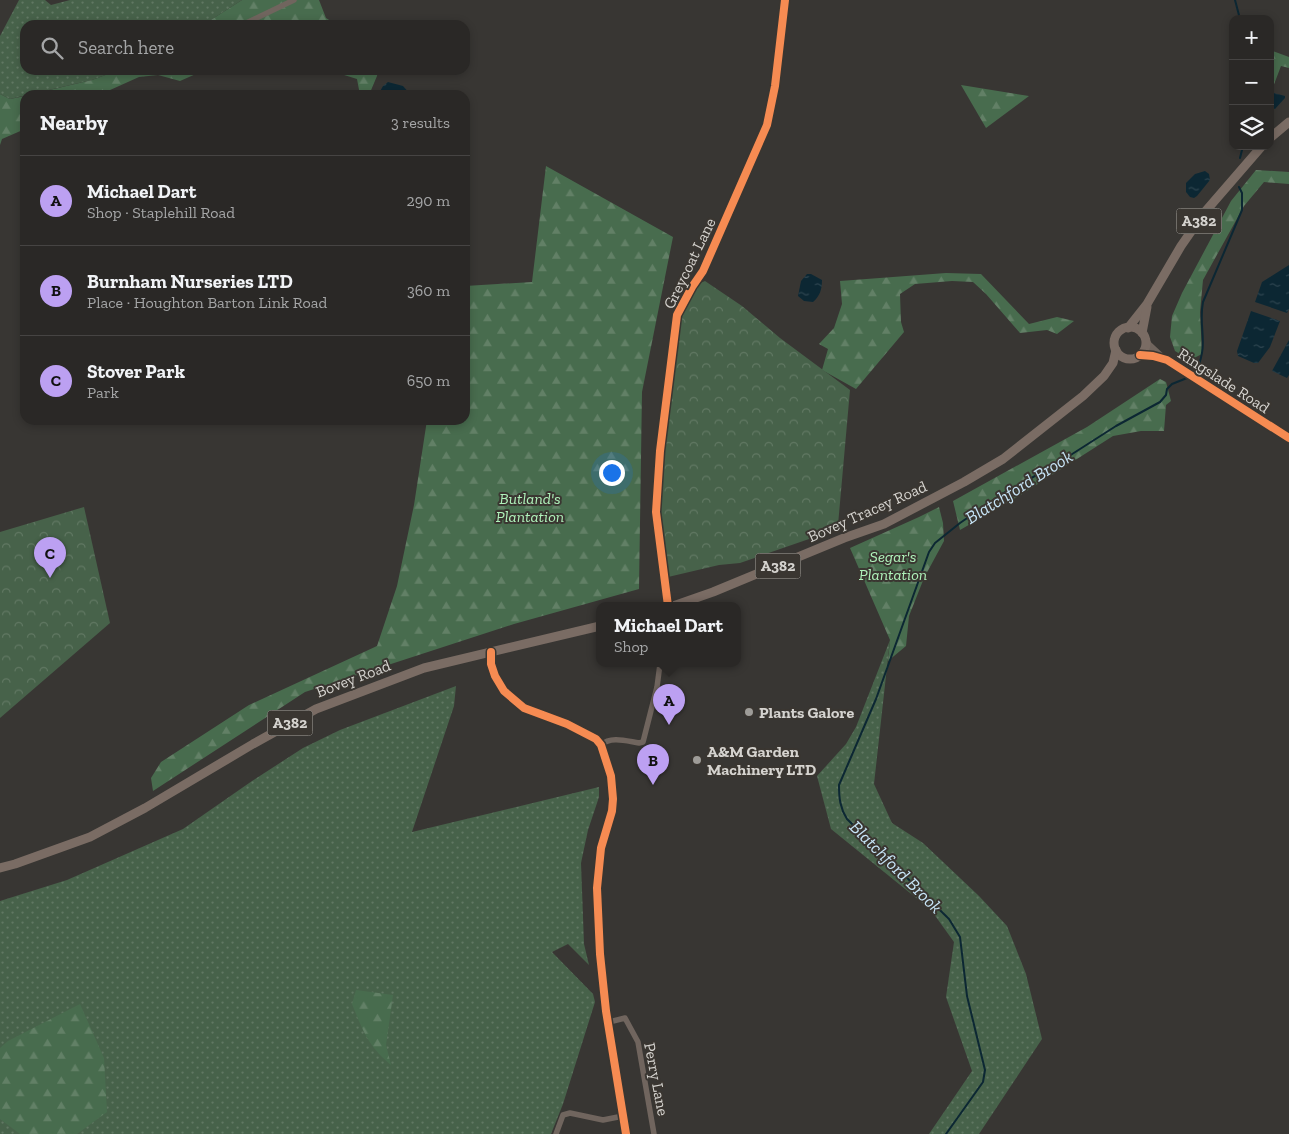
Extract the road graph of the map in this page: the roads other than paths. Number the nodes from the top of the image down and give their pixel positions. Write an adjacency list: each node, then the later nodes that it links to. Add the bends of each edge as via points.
1 (294, 0): 3 (street)
2 (785, 0): 16 (street, Greycoat Lane, via 769,114 703,271 677,315 656,512)
3 (252, 20)
4 (1289, 122): 5 (main road)
5 (1274, 135)
6 (1259, 150): 7 (main road, A382, via 1204,213)
7 (1147, 304): 8 (main road, A382); 9 (main road, A382)
8 (1128, 328): 9 (main road, via 1136,328); 10 (main road, via 1121,330 1115,338)
9 (1144, 337): 11 (main road, via 1146,347); 12 (street, Ringslade Road)
10 (1116, 350): 13 (main road); 14 (main road, Bovey Tracey Road / A382, via 1113,363)
11 (1140, 355): 12 (street, Ringslade Road); 13 (main road)
12 (1162, 358): 15 (street, Ringslade Road)
13 (1129, 359): 14 (main road, Bovey Tracey Road / A382)
14 (1104, 376): 17 (main road, Bovey Tracey Road / A382, via 1061,415 1003,459 940,496 884,524)
15 (1289, 438)
16 (667, 602)
17 (684, 602)
18 (596, 627): 19 (main road, Bovey Road / A382)
19 (491, 652): 21 (street, via 495,676 504,691 524,708 567,724); 22 (main road, Bovey Road / A382, via 424,668 316,709 90,837)
20 (660, 667): 21 (street, via 658,687 643,742 606,740)
21 (601, 745): 23 (street, via 613,789 612,812 600,848 597,888 603,985)
22 (0, 868)
23 (609, 1022): 24 (street); 27 (street, Perry Lane, via 625,1018 638,1042)
24 (623, 1116): 25 (street, via 603,1120 570,1113 563,1115); 26 (street)
25 (556, 1134)
26 (626, 1134)
27 (654, 1134)

